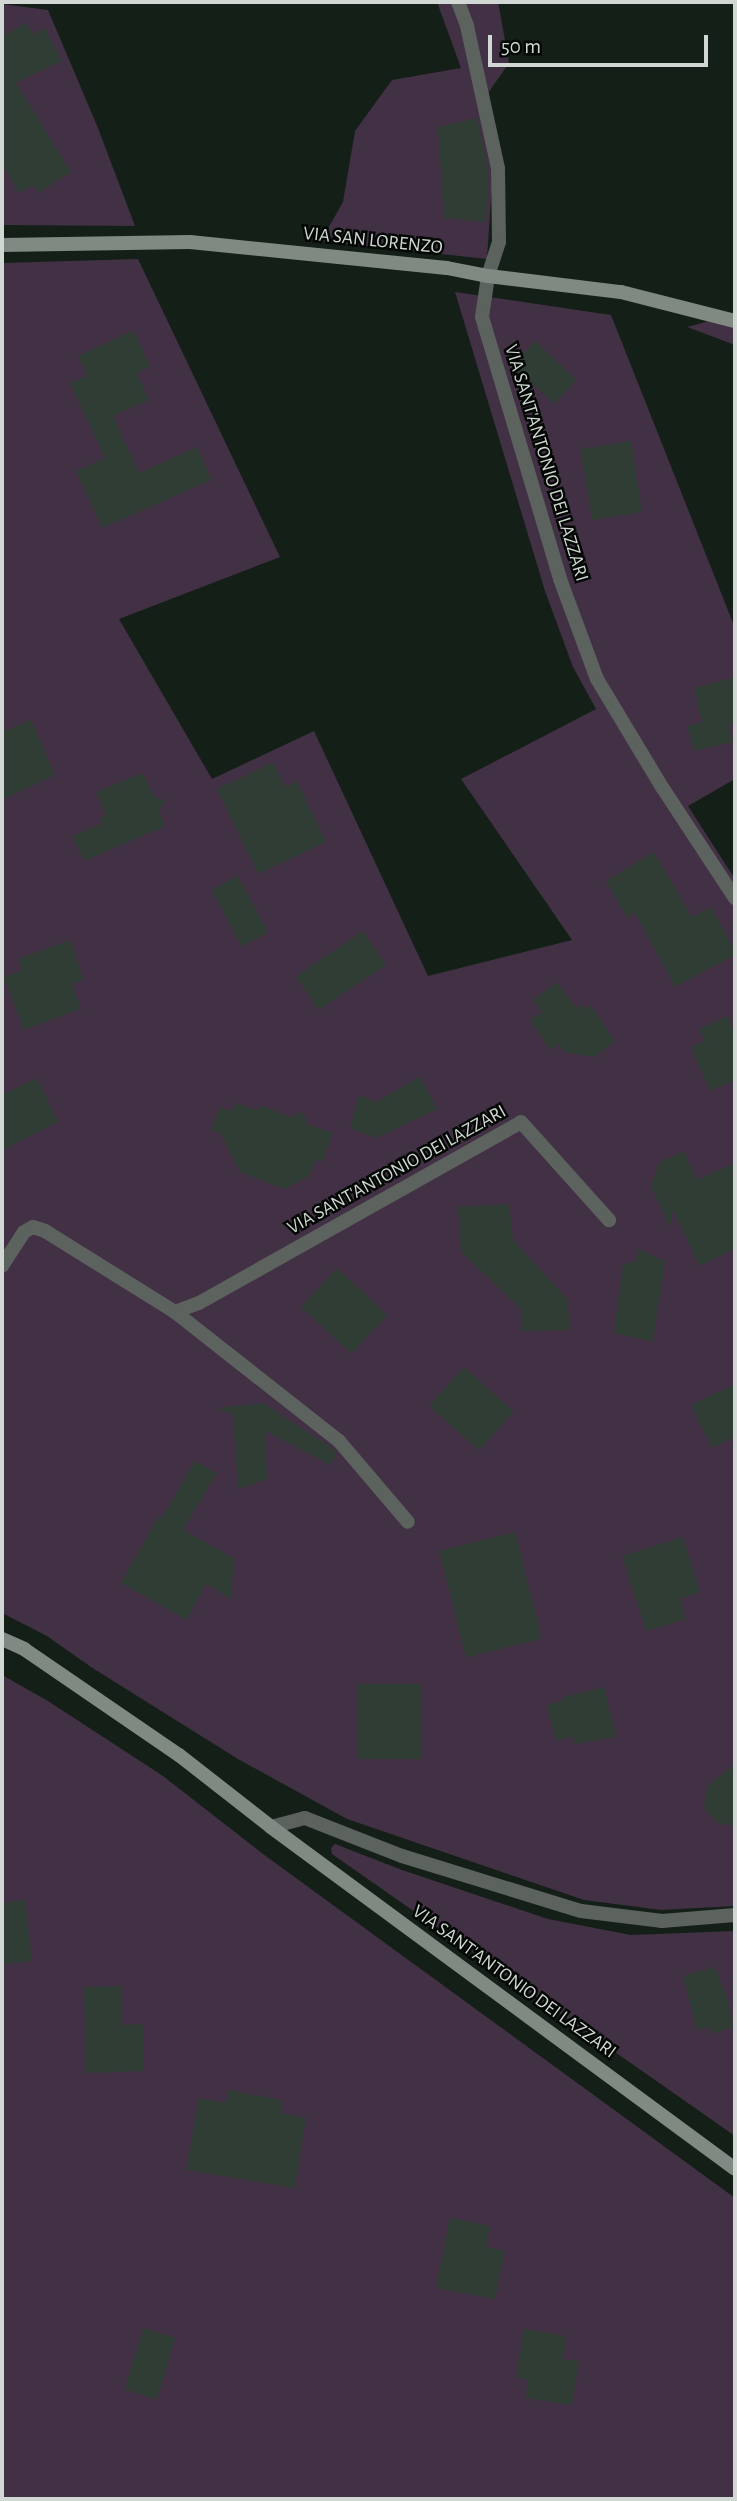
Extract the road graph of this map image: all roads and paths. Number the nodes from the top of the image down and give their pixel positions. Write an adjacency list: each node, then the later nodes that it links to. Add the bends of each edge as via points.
1 (458, 2): 3 (street, VIA SANT'ANTONIO DEI LAZZARI, via 498,168 499,242)
2 (2, 244): 3 (street, VIA SAN LORENZO, via 190,242)
3 (488, 276): 4 (street, VIA SAN LORENZO, via 621,292); 5 (street, VIA SANT'ANTONIO DEI LAZZARI, via 482,317 560,579 597,679)
4 (735, 321)
5 (735, 898)
6 (608, 1220): 8 (street, VIA SANT'ANTONIO DEI LAZZARI, via 521,1122 199,1303)
7 (2, 1266): 8 (street, via 24,1232 33,1227)
8 (175, 1312): 9 (street, via 339,1441)
9 (408, 1522)
10 (2, 1639): 11 (street, VIA SANT'ANTONIO DEI LAZZARI, via 24,1649 179,1755)
11 (271, 1827): 12 (street, via 305,1818 402,1856 581,1911 662,1921); 13 (street, VIA SANT'ANTONIO DEI LAZZARI)
12 (735, 1915)
13 (735, 2169)

